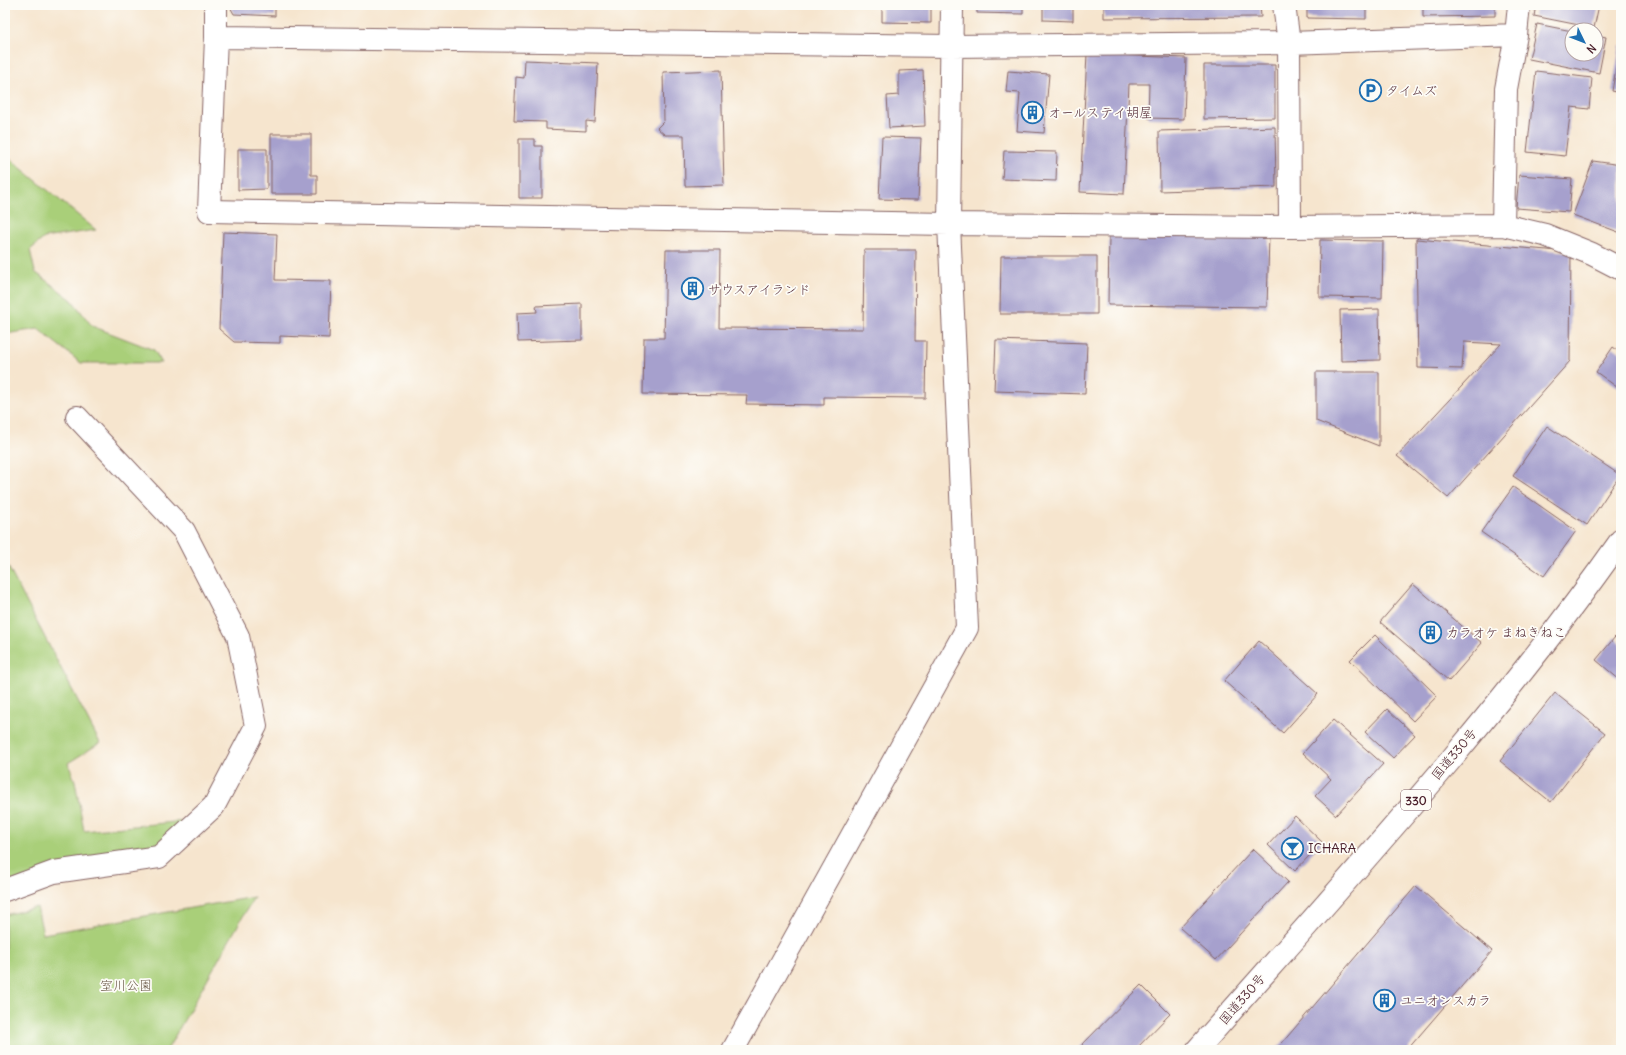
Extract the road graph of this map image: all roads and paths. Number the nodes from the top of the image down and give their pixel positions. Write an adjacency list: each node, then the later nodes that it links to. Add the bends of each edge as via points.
1 (216, 5): 6 (main road)
2 (952, 5): 8 (main road)
3 (1284, 5): 7 (main road)
4 (1519, 5): 5 (main road)
5 (1516, 35): 7 (main road); 10 (main road, via 1506,89)
6 (216, 37): 8 (main road); 9 (main road, via 209,211)
7 (1289, 43): 8 (main road); 11 (main road)
8 (951, 46): 9 (main road)
9 (950, 224): 11 (main road); 16 (main road, via 966,628)
10 (1503, 225): 11 (main road); 12 (main road, via 1545,235)
11 (1290, 228)
12 (1621, 269)
13 (78, 417): 15 (main road, via 184,531 238,636 256,726 214,806 159,857 54,872)
14 (1621, 540): 17 (main road, 国道330号 / 330, via 1584,593 1485,718)
15 (5, 890)
16 (732, 1050)
17 (1198, 1050)

